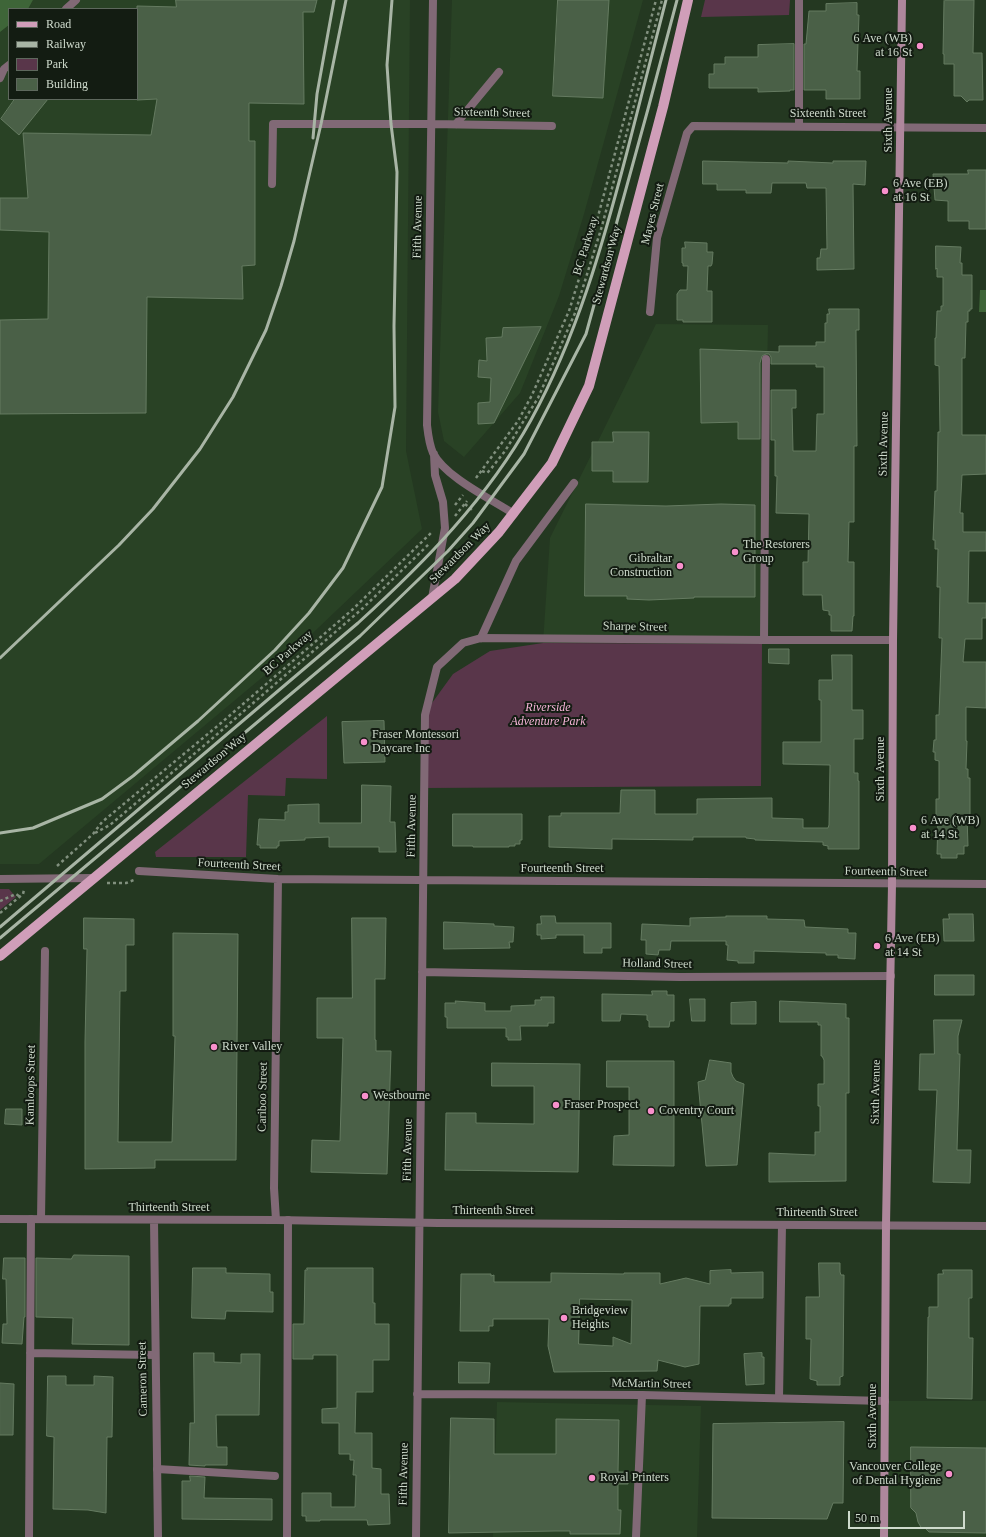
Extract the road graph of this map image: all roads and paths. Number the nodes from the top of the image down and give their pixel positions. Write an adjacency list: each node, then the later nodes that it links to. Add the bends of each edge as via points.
1 (76, 0): 8 (street)
2 (434, 0): 12 (street, Fifth Avenue)
3 (656, 0): 23 (path, BC Parkway, via 596,224 569,311 518,421)
4 (662, 0): 23 (path, BC Parkway, via 602,226 575,313 538,398 505,451 487,473)
5 (688, 0): 29 (main road, Stewardson Way, via 663,107 589,386 552,463)
6 (800, 0): 16 (street)
7 (902, 0): 17 (street, Sixth Avenue)
8 (67, 8)
9 (8, 66): 11 (street)
10 (499, 72): 13 (street)
11 (0, 78)
12 (432, 124): 13 (street, Sixteenth Street); 19 (street, Sixteenth Street, via 272,124); 22 (street, Fifth Avenue, via 427,425)
13 (456, 124): 14 (street, Sixteenth Street)
14 (552, 126)
15 (693, 126): 16 (street, Sixteenth Street); 20 (street, Mayes Street, via 687,133 657,238)
16 (799, 126): 17 (street, Sixteenth Street)
17 (901, 128): 18 (street, Sixteenth Street); 35 (street, Sixth Avenue)
18 (986, 128)
19 (272, 184)
20 (650, 312)
21 (766, 359): 34 (street)
22 (434, 454): 25 (street, Fifth Avenue, via 446,470); 30 (street, Fifth Avenue, via 434,468)
23 (482, 471): 25 (path, BC Parkway)
24 (574, 483): 33 (street, via 516,561)
25 (470, 487): 29 (street, Fifth Avenue); 30 (path, BC Parkway)
26 (467, 501): 27 (path, BC Parkway)
27 (465, 504): 28 (path); 30 (path, BC Parkway)
28 (472, 510)
29 (514, 514): 32 (main road, Stewardson Way, via 455,579)
30 (448, 519): 32 (street, Fifth Avenue); 37 (path, BC Parkway, via 352,610 102,822)
31 (432, 541): 37 (path, BC Parkway, via 363,608 236,718 110,825)
32 (432, 598): 44 (main road, Stewardson Way)
33 (481, 638): 34 (street, Sharpe Street); 36 (street, Sharpe Street, via 463,643 437,667)
34 (764, 640): 35 (street, Sharpe Street)
35 (893, 640): 45 (street, Sixth Avenue)
36 (425, 715): 43 (street, Fifth Avenue)
37 (93, 834): 38 (path, BC Parkway)
38 (54, 869)
39 (139, 871): 40 (street, Fourteenth Street)
40 (155, 872): 42 (street, Fourteenth Street); 44 (path, via 126,883)
41 (0, 879): 44 (street)
42 (278, 879): 43 (street, Fourteenth Street); 59 (street, Cariboo Street, via 274,1188)
43 (424, 880): 45 (street, Fourteenth Street); 53 (street, Fifth Avenue)
44 (89, 881): 52 (main road, Stewardson Way)
45 (892, 884): 46 (street, Fourteenth Street); 54 (street, Sixth Avenue)
46 (986, 884)
47 (24, 889): 48 (path)
48 (20, 897): 49 (path, via 16,894); 50 (path)
49 (0, 901)
50 (0, 913)
51 (45, 950): 57 (street, Kamloops Street)
52 (0, 956)
53 (422, 972): 54 (street, Holland Street, via 680,977); 61 (street, Fifth Avenue)
54 (891, 976): 63 (street, Sixth Avenue)
55 (0, 1219): 56 (street, Thirteenth Street)
56 (31, 1219): 57 (street, Thirteenth Street); 65 (street)
57 (41, 1220): 58 (street, Thirteenth Street)
58 (154, 1220): 59 (street, Thirteenth Street); 66 (street, Cameron Street)
59 (276, 1220): 60 (street, Thirteenth Street)
60 (288, 1220): 61 (street, Thirteenth Street); 75 (street)
61 (420, 1222): 62 (street, Thirteenth Street); 67 (street, Fifth Avenue)
62 (782, 1225): 63 (street, Thirteenth Street); 69 (street)
63 (886, 1225): 64 (street, Thirteenth Street); 70 (street, Sixth Avenue)
64 (986, 1226)
65 (30, 1353): 66 (street); 73 (street)
66 (155, 1355): 71 (street, Cameron Street)
67 (417, 1394): 68 (street, McMartin Street); 76 (street, Fifth Avenue)
68 (642, 1395): 69 (street, McMartin Street); 77 (street)
69 (778, 1398): 70 (street, McMartin Street)
70 (885, 1401): 78 (street, Sixth Avenue)
71 (157, 1469): 72 (street); 74 (street, Cameron Street)
72 (275, 1476)
73 (29, 1537)
74 (158, 1537)
75 (287, 1537)
76 (416, 1537)
77 (636, 1537)
78 (884, 1537)

